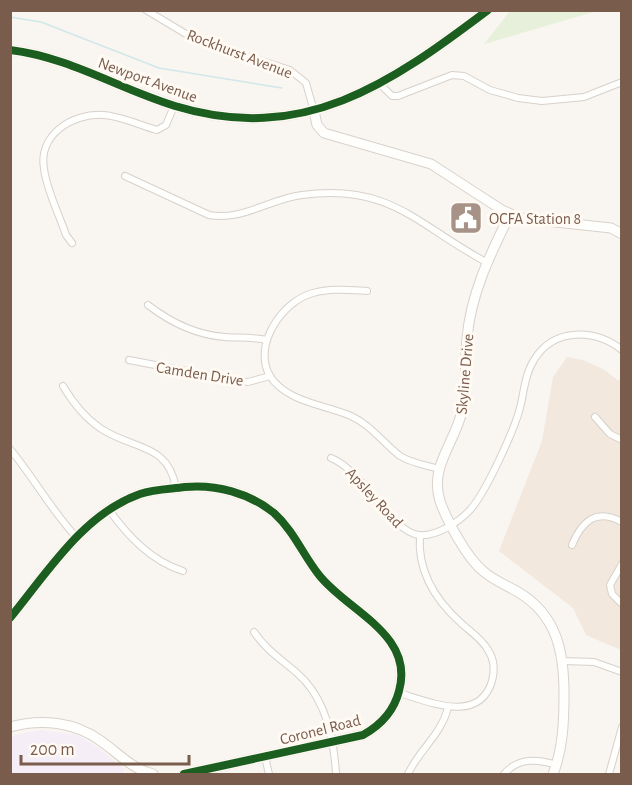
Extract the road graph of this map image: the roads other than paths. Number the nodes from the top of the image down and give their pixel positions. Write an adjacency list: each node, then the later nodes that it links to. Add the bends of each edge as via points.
1 (146, 10): 7 (street, Rockhurst Avenue, via 196,40 290,70 306,83)
2 (488, 10): 5 (main road, Newport Avenue)
3 (10, 50): 6 (main road, Newport Avenue, via 67,63)
4 (621, 82): 5 (street, via 584,97 542,101 518,99 464,76 452,75 398,96 392,96)
5 (381, 85): 7 (main road, Newport Avenue)
6 (174, 105): 7 (main road, Newport Avenue, via 228,116 278,117); 11 (street, via 166,125 157,130 101,115 70,121 48,139 44,169 66,236)
7 (314, 111): 9 (street, via 317,125 324,133 431,164)
8 (125, 176): 12 (street, via 221,217 244,215 279,199 302,195 361,195 401,208)
9 (510, 214): 10 (street, via 530,220 610,228); 12 (street, Skyline Drive)
10 (621, 234)
11 (72, 243)
12 (486, 262): 24 (street, Skyline Drive, via 468,326 463,408)
13 (367, 291): 15 (street, via 310,293 280,318)
14 (148, 305): 15 (street, via 165,318 195,330)
15 (267, 340): 18 (street)
16 (621, 350): 28 (street, via 601,337 583,334 562,337 544,348 529,371 514,427 483,489 470,510)
17 (129, 360): 18 (street, Camden Drive, via 238,381)
18 (270, 376): 24 (street, via 289,393 362,422 404,458)
19 (63, 386): 25 (street, via 74,405 100,429 164,459 174,475)
20 (595, 417): 21 (street, via 610,435)
21 (621, 440)
22 (10, 449): 30 (street, via 34,477 55,514)
23 (331, 458): 29 (street, Apsley Road, via 355,473 403,528)
24 (439, 469): 28 (street, Skyline Drive, via 438,495)
25 (176, 488): 26 (street, via 141,494); 39 (street, via 202,486 225,490 253,500 280,519 320,577 389,638 401,669)
26 (109, 510): 30 (street); 33 (street, via 137,543 160,562)
27 (621, 522): 31 (street, via 604,515 588,519)
28 (452, 524): 29 (street, Apsley Road); 37 (street, Skyline Drive, via 483,572 528,599 544,614 556,633)
29 (420, 535): 40 (street, via 420,560 430,585 448,610 485,645 494,665 491,684 482,697 469,705)
30 (77, 538): 35 (street)
31 (572, 545)
32 (621, 564): 34 (street, via 610,585)
33 (183, 571)
34 (621, 604)
35 (10, 618)
36 (254, 632): 43 (street, via 261,644 318,694)
37 (564, 661): 38 (street, via 594,662); 45 (street, Skyline Drive, via 563,719)
38 (621, 672)
39 (399, 693): 40 (street); 43 (street, Coronel Road, via 376,726 363,735)
40 (448, 707): 50 (street, via 437,734)
41 (621, 727): 52 (street)
42 (10, 728): 46 (street, via 45,722 80,729 137,768)
43 (331, 742): 44 (street, Coronel Road); 49 (street)
44 (266, 757): 47 (street, Coronel Road); 48 (street)
45 (555, 770): 51 (street, via 539,760 525,761)
46 (153, 774)
47 (184, 774)
48 (269, 774)
49 (336, 774)
50 (408, 774)
51 (504, 774)
52 (609, 774)

